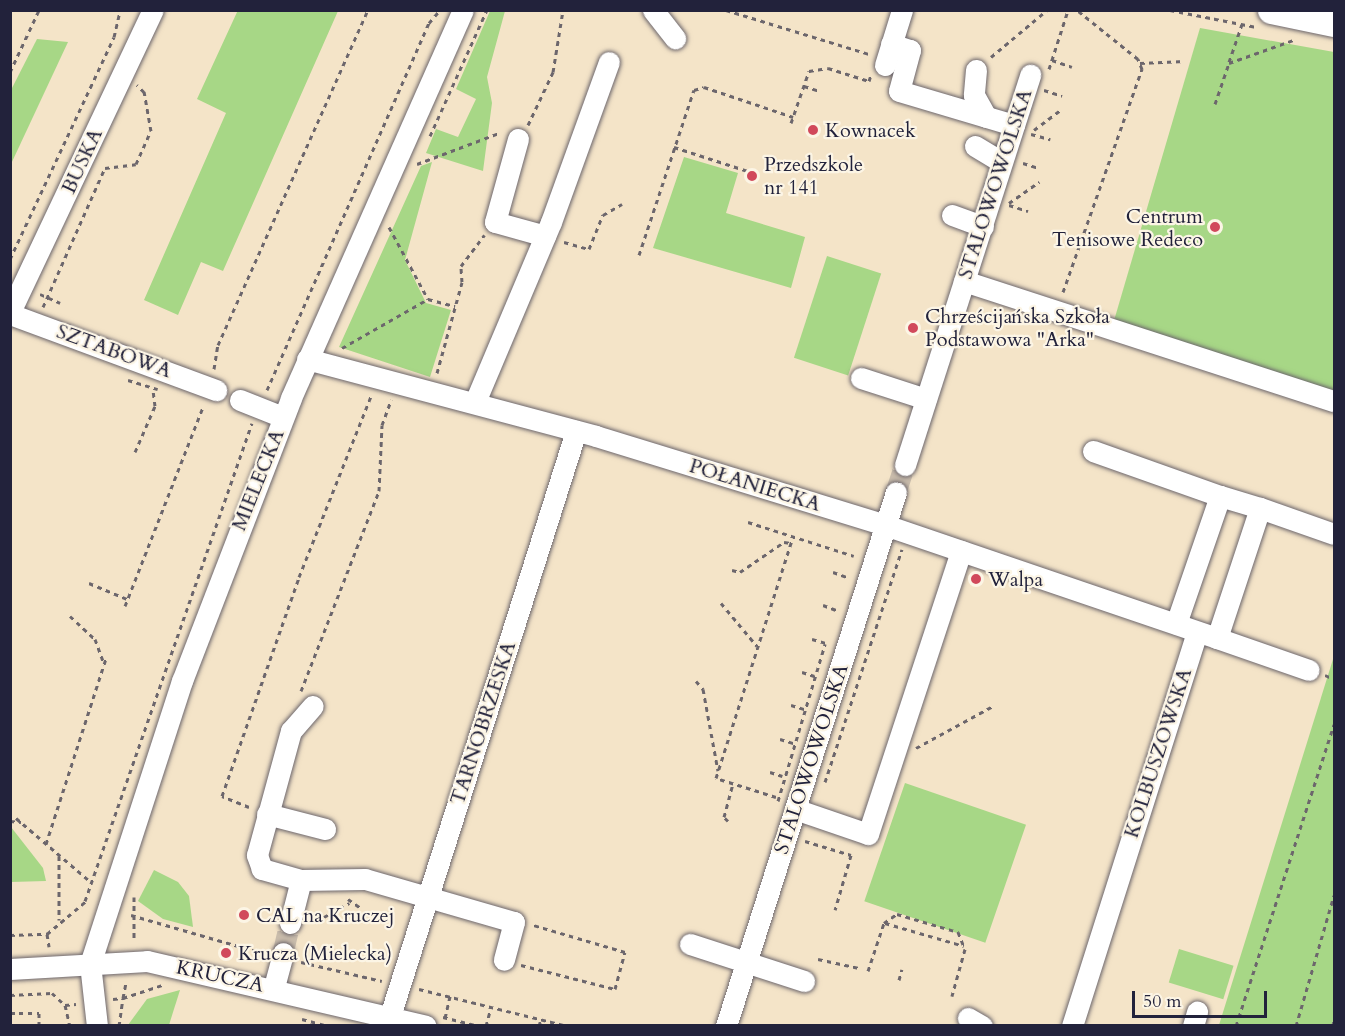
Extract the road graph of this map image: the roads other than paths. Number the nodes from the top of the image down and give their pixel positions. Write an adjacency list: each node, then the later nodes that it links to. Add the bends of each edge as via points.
1 (153, 10): 20 (street, BUSKA)
2 (463, 10): 21 (street, MIELECKA)
3 (653, 10): 7 (street)
4 (902, 10): 11 (street, via 885,56 910,50 900,91)
5 (1335, 23): 6 (main road)
6 (1273, 24)
7 (675, 38)
8 (609, 62): 18 (street)
9 (976, 70): 11 (street, via 974,94)
10 (1037, 82): 13 (street, STALOWOWOLSKA)
11 (986, 117): 13 (street)
12 (523, 129): 18 (street, via 495,222)
13 (1025, 130): 15 (street, STALOWOWOLSKA)
14 (975, 146): 15 (street)
15 (1012, 162): 17 (street, STALOWOWOLSKA)
16 (952, 215): 17 (street)
17 (983, 226): 19 (street, STALOWOWOLSKA)
18 (545, 236): 27 (street)
19 (964, 281): 24 (street, STALOWOWOLSKA); 26 (street)
20 (10, 313): 23 (street, SZTABOWA)
21 (307, 359): 27 (street, POŁANIECKA); 28 (street, MIELECKA)
22 (861, 378): 24 (street)
23 (214, 389)
24 (926, 399): 31 (street, STALOWOWOLSKA)
25 (240, 400): 28 (street)
26 (1335, 400)
27 (475, 402): 29 (street, POŁANIECKA)
28 (283, 417): 52 (street, MIELECKA, via 182,681)
29 (576, 430): 35 (street, POŁANIECKA); 46 (street, TARNOBRZESKA)
30 (1093, 451): 33 (street)
31 (905, 465)
32 (896, 492): 35 (street, STALOWOWOLSKA)
33 (1220, 496): 34 (street); 38 (street)
34 (1260, 508): 36 (street); 39 (street, KOLBUSZOWSKA)
35 (885, 525): 37 (street, POŁANIECKA); 42 (street, STALOWOWOLSKA)
36 (1335, 534)
37 (961, 551): 38 (street, POŁANIECKA); 42 (street, via 868,834)
38 (1176, 624): 39 (street, POŁANIECKA)
39 (1207, 635): 40 (street, POŁANIECKA); 60 (street, KOLBUSZOWSKA)
40 (1309, 670)
41 (313, 706): 43 (street, via 291,731)
42 (795, 809): 51 (street, STALOWOWOLSKA)
43 (267, 814): 44 (street); 45 (street, via 258,863)
44 (325, 829)
45 (302, 880): 46 (street, via 365,879); 47 (street)
46 (429, 896): 50 (street, via 514,922); 56 (street, TARNOBRZESKA)
47 (290, 923)
48 (690, 944): 51 (street)
49 (282, 955): 55 (street)
50 (504, 960)
51 (747, 962): 54 (street); 59 (street, STALOWOWOLSKA)
52 (90, 964): 53 (street, KRUCZA); 55 (street, KRUCZA, via 147,961); 57 (street)
53 (10, 969)
54 (804, 981)
55 (274, 987): 56 (street, KRUCZA)
56 (390, 1016): 58 (street, KRUCZA)
57 (97, 1026)
58 (426, 1026)
59 (726, 1026)
60 (1072, 1026)

